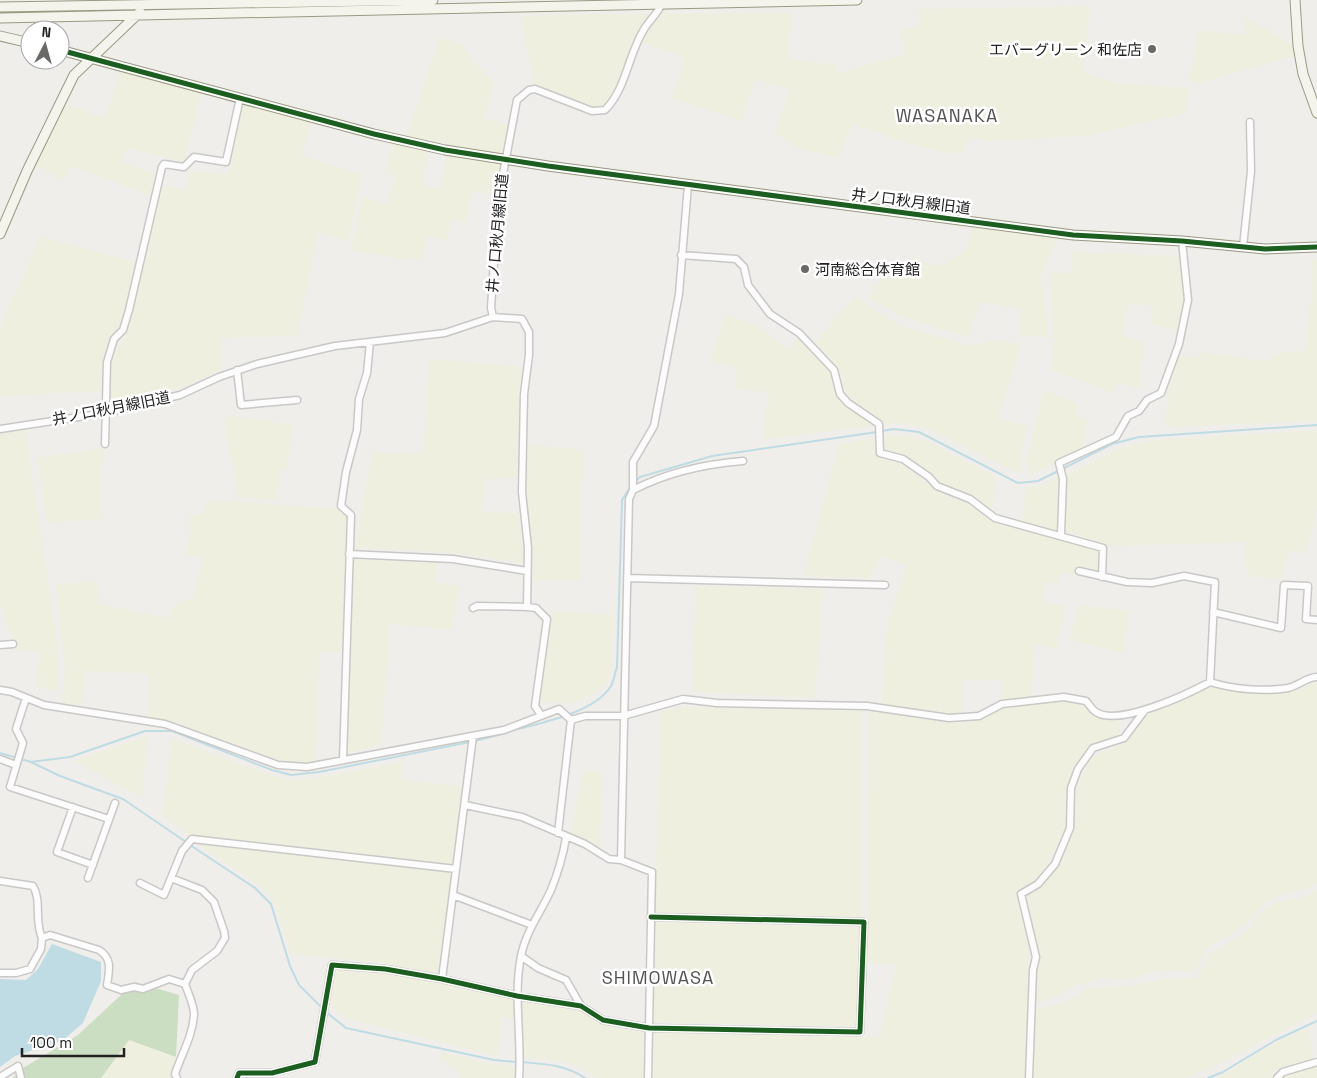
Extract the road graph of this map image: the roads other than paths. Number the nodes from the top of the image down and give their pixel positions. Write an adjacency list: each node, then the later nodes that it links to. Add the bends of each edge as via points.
1 (432, 0): 6 (main road)
2 (857, 0): 5 (main road)
3 (1295, 0): 15 (main road, via 1303,74)
4 (148, 2): 6 (main road); 7 (main road); 8 (main road)
5 (663, 2): 6 (main road); 17 (street, via 636,42 620,88 605,110 592,111 534,89 529,90 516,100)
6 (294, 4): 8 (main road)
7 (0, 7)
8 (139, 14): 9 (main road); 13 (main road)
9 (0, 18)
10 (0, 36): 11 (main road)
11 (20, 41)
12 (70, 52): 13 (main road)
13 (92, 58): 14 (main road); 19 (main road, via 74,75 62,96)
14 (240, 98): 17 (main road, via 436,148); 28 (street, via 226,162 194,157 184,167 164,164 162,167 129,310 123,330 114,339 107,362)
15 (1317, 113)
16 (1250, 122): 21 (street, via 1251,171)
17 (504, 159): 18 (main road, 井ノ口秋月線旧道); 24 (street, 井ノ口秋月線旧道, via 498,200)
18 (688, 185): 20 (main road, 井ノ口秋月線旧道, via 1073,235); 23 (street)
19 (0, 234)
20 (1182, 241): 21 (main road, 井ノ口秋月線旧道); 33 (street, via 1188,300 1179,344 1161,393 1128,416 1116,437 1059,464 1063,479)
21 (1243, 247): 22 (main road, 井ノ口秋月線旧道)
22 (1317, 247)
23 (681, 255): 32 (street, via 679,294 654,426 633,462); 33 (street, via 736,259 744,267 748,285 770,314 799,333 834,370 840,394 848,403 879,424 880,453 903,459 947,492 970,499 995,518)
24 (493, 317): 25 (street, 井ノ口秋月線旧道, via 445,333); 36 (street, via 522,319 529,332 522,492)
25 (370, 342): 26 (street, 井ノ口秋月線旧道, via 335,346); 34 (street, via 367,373 359,399 357,430 341,506 351,515)
26 (237, 370): 27 (street, via 241,405); 28 (street, 井ノ口秋月線旧道, via 180,395)
27 (297, 400)
28 (106, 412): 29 (street, 井ノ口秋月線旧道); 30 (street)
29 (0, 429)
30 (105, 444)
31 (743, 461): 32 (street, via 711,464 647,482)
32 (633, 490): 38 (street, via 629,499)
33 (1060, 534): 37 (street, via 1103,548)
34 (348, 554): 36 (street, via 453,559); 56 (street)
35 (1079, 570): 37 (street)
36 (527, 571): 40 (street)
37 (1102, 576): 42 (street, via 1127,582 1152,583 1184,576 1214,582)
38 (627, 578): 39 (street); 52 (street)
39 (885, 585)
40 (530, 607): 41 (street); 51 (street, via 536,608 547,619 535,706)
41 (473, 608)
42 (1213, 612): 43 (street, via 1281,628 1284,584 1308,586 1306,619); 47 (street)
43 (1317, 620)
44 (13, 644): 45 (street)
45 (0, 645)
46 (1317, 677): 47 (street, via 1288,688 1248,689)
47 (1210, 682): 50 (street)
48 (0, 690): 49 (street)
49 (26, 698): 56 (street, via 44,705 165,724 278,765 307,768); 57 (street, via 16,730 23,743)
50 (1145, 710): 52 (street, via 1111,716 1096,713 1086,700 1064,698 1002,704 979,716 949,718 867,706 716,703 683,699); 89 (street, via 1124,738 1093,748 1078,770 1071,788 1070,828 1055,864 1038,884 1021,894 1036,957)
51 (542, 715): 53 (street, via 559,709); 54 (street, via 504,730)
52 (624, 716): 53 (street); 64 (street)
53 (570, 719): 62 (street)
54 (473, 736): 56 (street); 59 (street)
55 (0, 759): 57 (street)
56 (343, 760)
57 (16, 764): 60 (street, via 10,787)
58 (115, 803): 61 (street)
59 (465, 805): 62 (street, via 522,817); 66 (street)
60 (73, 807): 61 (street); 65 (street, via 56,852)
61 (109, 819): 65 (street)
62 (558, 833): 63 (street)
63 (566, 838): 64 (street, via 585,844 609,858); 73 (street, via 551,889)
64 (621, 860): 72 (street, via 652,872)
65 (93, 865): 67 (street)
66 (456, 869): 68 (street, via 192,839 182,851); 71 (street)
67 (88, 878)
68 (171, 878): 70 (street, via 164,895); 78 (street, via 202,890 214,902 225,938 217,951 192,970)
69 (0, 881): 74 (street, via 33,886 37,893)
70 (140, 883)
71 (453, 895): 73 (street); 77 (street)
72 (651, 917): 81 (street); 81 (street, via 864,922 860,1032)
73 (532, 925): 75 (street)
74 (42, 938): 76 (street, via 41,949 30,969); 78 (street, via 50,935 106,954 110,963 107,985 121,990 143,989 169,979)
75 (521, 956): 79 (street); 80 (street, via 538,968 566,980)
76 (0, 973)
77 (442, 979): 79 (street); 86 (street, via 385,969 332,965 315,1062 272,1073 239,1073)
78 (185, 984): 85 (street, via 194,1014 187,1046 175,1074)
79 (518, 996): 80 (street); 87 (street)
80 (581, 1006): 81 (street, via 603,1020)
81 (649, 1028): 88 (street)
82 (1317, 1062): 90 (street, via 1283,1072)
83 (0, 1077): 84 (street, via 18,1066)
84 (21, 1078)
85 (177, 1078)
86 (236, 1078)
87 (519, 1078)
88 (648, 1078)
89 (1029, 1078)
90 (1277, 1078)

